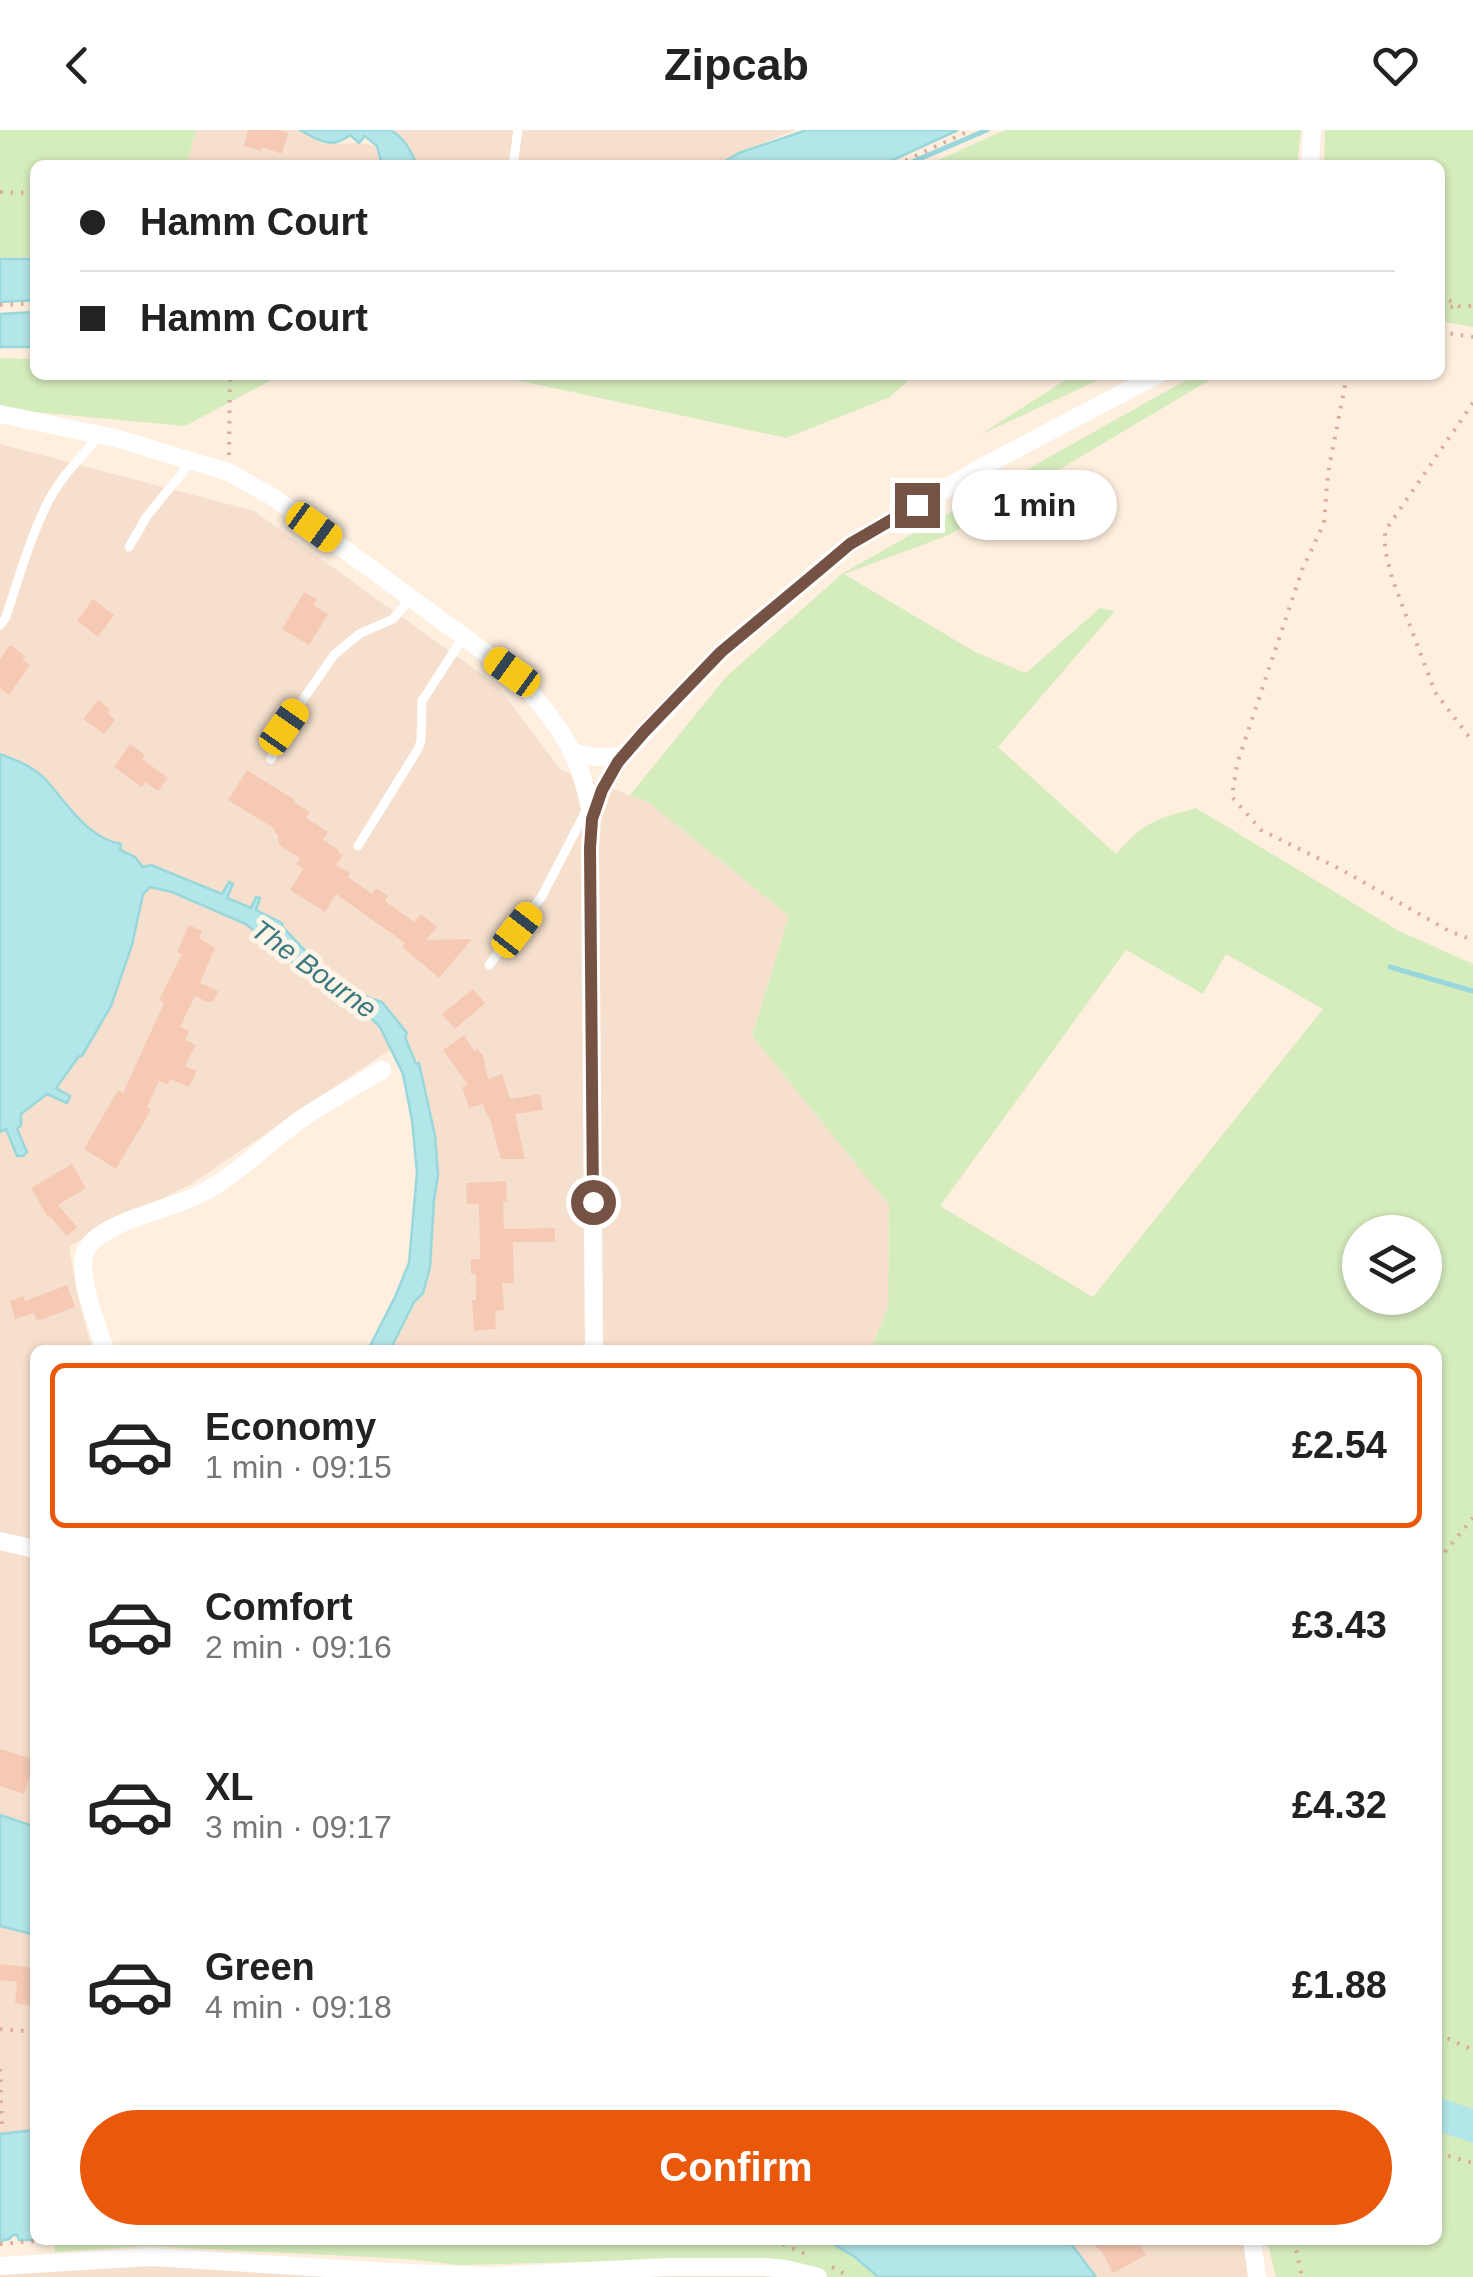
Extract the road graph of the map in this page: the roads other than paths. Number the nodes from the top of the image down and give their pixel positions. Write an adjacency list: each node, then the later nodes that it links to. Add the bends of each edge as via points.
1 (518, 130): 3 (lane)
2 (1312, 130): 4 (street)
3 (514, 160)
4 (1310, 160)
5 (1147, 380): 14 (street, via 850,544 721,652)
6 (0, 414): 7 (street)
7 (100, 435): 8 (street); 11 (lane, via 47,504)
8 (192, 460): 9 (lane); 10 (street, via 273,497)
9 (129, 548)
10 (412, 598): 12 (street); 15 (lane, via 393,619 334,655 284,727)
11 (0, 626)
12 (464, 636): 13 (street, via 530,691); 17 (lane, via 422,701 418,750)
13 (572, 752): 14 (street); 16 (street)
14 (622, 756): 16 (street)
15 (271, 759)
16 (591, 812): 18 (lane, via 542,896); 21 (street)
17 (358, 846)
18 (489, 965)
19 (382, 1070): 20 (street, via 296,1122 199,1195 107,1231 89,1245 83,1276)
20 (104, 1345)
21 (594, 1345)
22 (0, 1541): 23 (street)
23 (30, 1548)
24 (1253, 2245): 27 (street)
25 (0, 2266): 26 (street, via 151,2257 443,2275 725,2267)
26 (818, 2277)
27 (1257, 2277)

